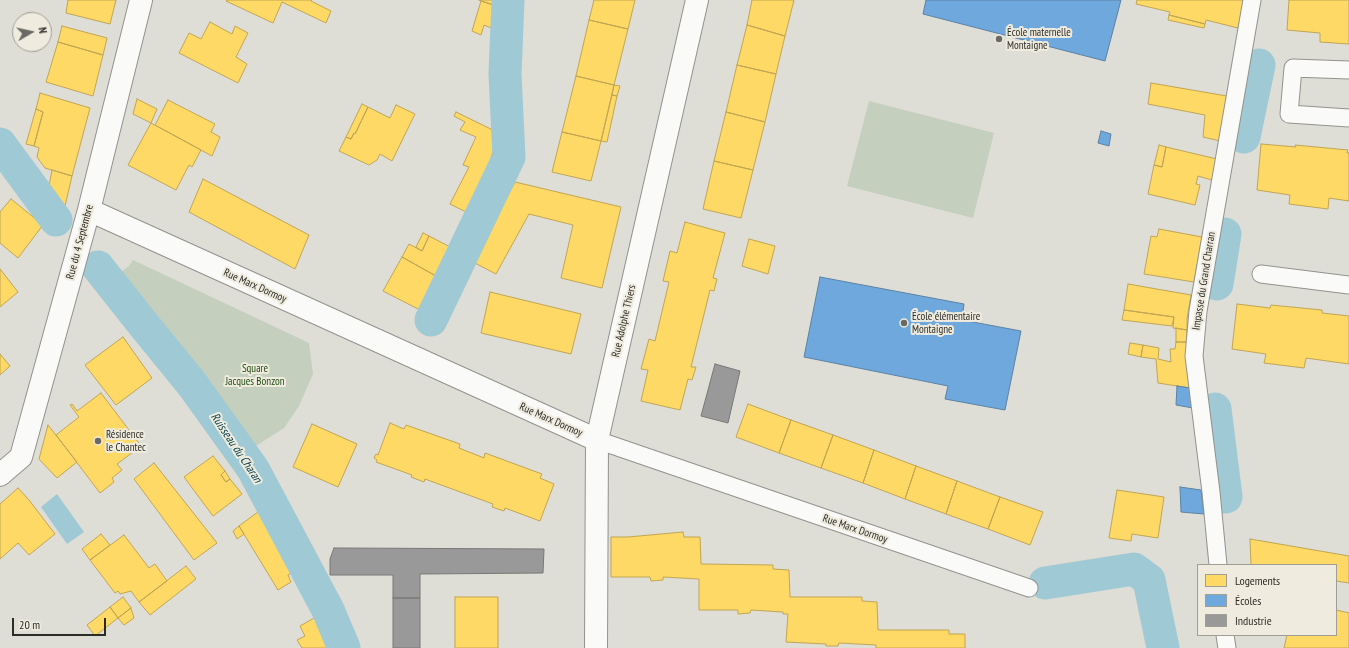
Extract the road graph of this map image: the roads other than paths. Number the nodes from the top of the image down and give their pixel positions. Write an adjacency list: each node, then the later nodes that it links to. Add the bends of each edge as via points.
1 (141, 0): 6 (street, Rue du 4 Septembre)
2 (697, 0): 9 (street, Rue Adolphe Thiers)
3 (1252, 0): 11 (lane, Impasse du Grand Charran, via 1198,310 1194,356)
4 (1349, 70): 5 (lane, via 1292,68 1289,114)
5 (1349, 118)
6 (89, 210): 9 (street, Rue Marx Dormoy); 10 (street, Rue du 4 Septembre, via 21,457)
7 (1261, 274): 8 (lane)
8 (1349, 285)
9 (597, 440): 12 (lane, Rue Marx Dormoy); 14 (street, Rue Adolphe Thiers)
10 (0, 475)
11 (1218, 564)
12 (1028, 588)
13 (1226, 636): 15 (lane)
14 (596, 648)
15 (1227, 648)

